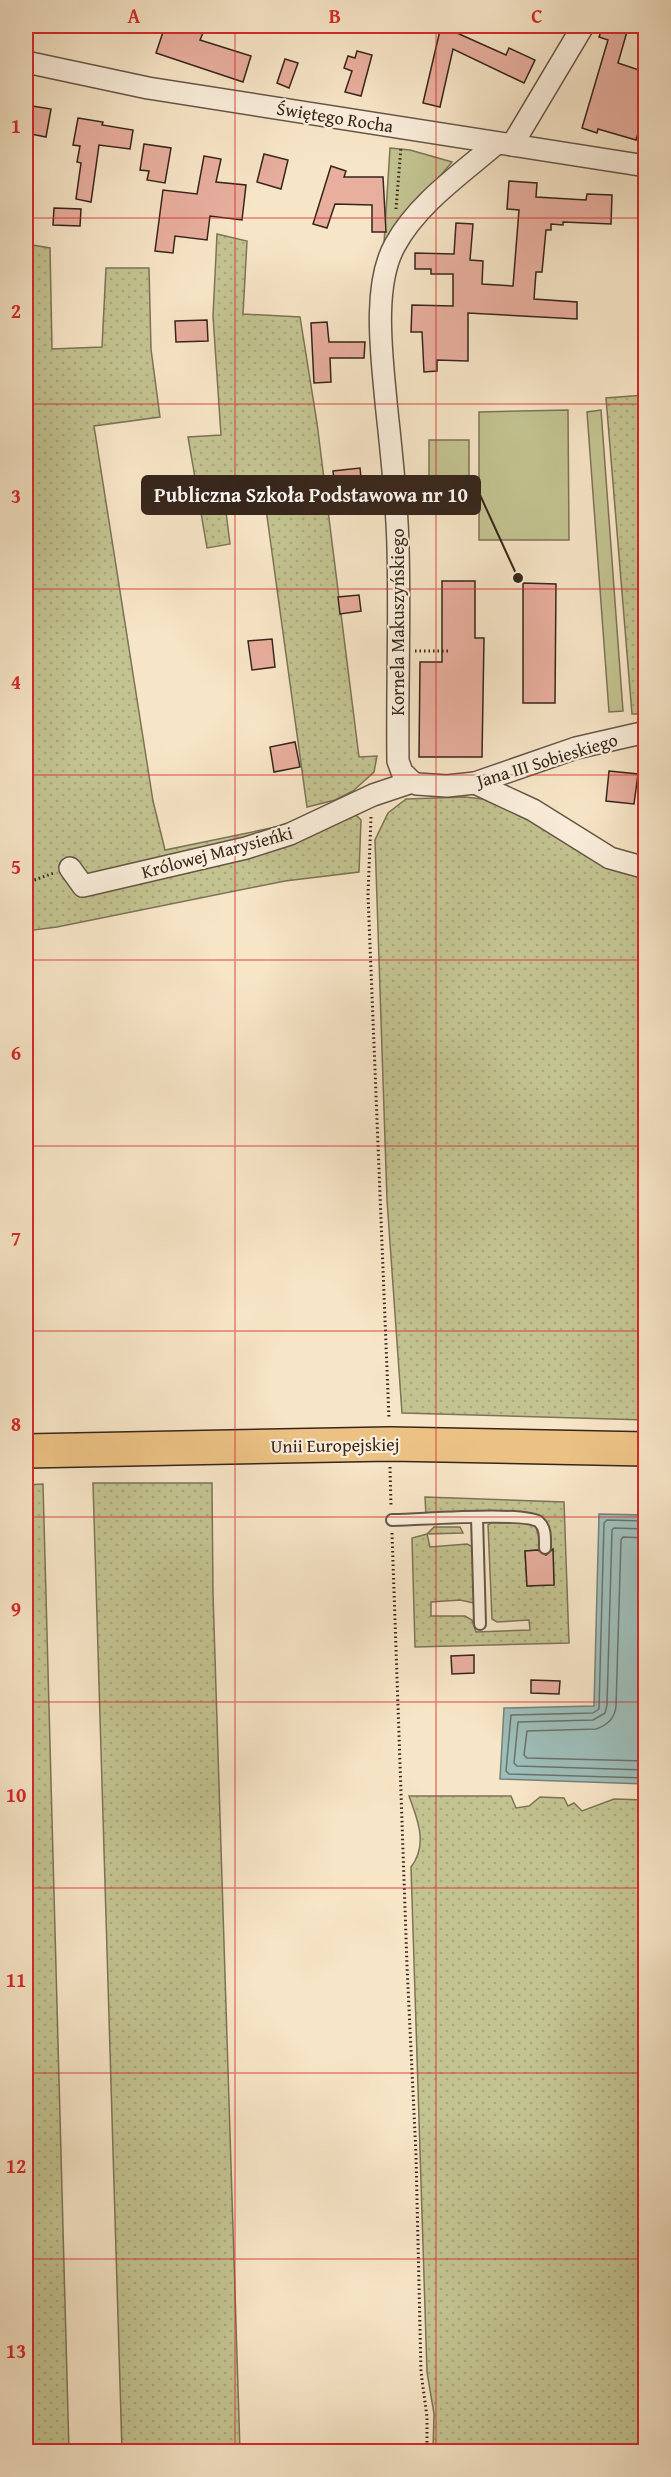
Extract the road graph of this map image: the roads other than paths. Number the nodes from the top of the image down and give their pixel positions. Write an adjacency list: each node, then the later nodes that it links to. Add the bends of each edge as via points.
1 (583, 26): 3 (street, Kornela Makuszyńskiego)
2 (26, 62): 3 (street, Świętego Rocha, via 148,88)
3 (505, 144): 4 (street, Świętego Rocha); 6 (street, Kornela Makuszyńskiego, via 427,204 396,244 386,267 381,314 398,547 398,761)
4 (645, 166)
5 (645, 732): 7 (street, Jana III Sobieskiego, via 576,748)
6 (412, 782): 7 (street, Jana III Sobieskiego, via 447,786); 8 (street, Królowej Marysieńki, via 373,795 290,834 234,850 83,886)
7 (475, 783): 9 (street, via 533,810 610,858)
8 (70, 868)
9 (645, 868)
10 (645, 1449): 11 (main road, Unii Europejskiej, via 390,1444)
11 (26, 1451)
12 (477, 1517): 13 (lane); 14 (lane, via 532,1518 544,1532); 15 (lane)
13 (392, 1520)
14 (545, 1548)
15 (480, 1624)

